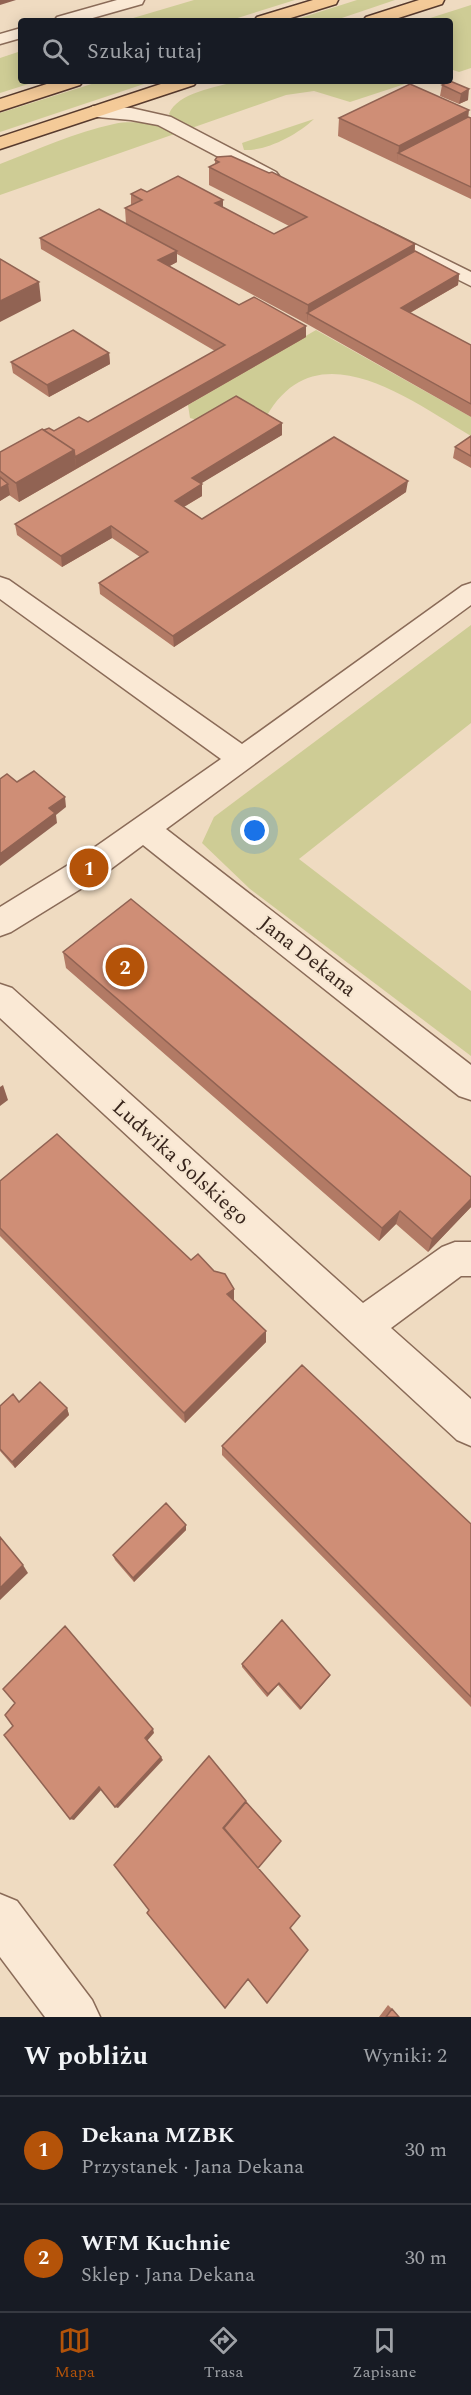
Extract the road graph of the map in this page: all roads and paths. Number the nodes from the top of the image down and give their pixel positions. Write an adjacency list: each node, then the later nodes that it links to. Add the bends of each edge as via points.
1 (136, 0): 4 (street)
2 (330, 0): 5 (main road)
3 (436, 0): 6 (main road)
4 (73, 18)
5 (273, 18)
6 (381, 18)
7 (18, 34): 8 (street)
8 (0, 39)
9 (65, 84): 12 (main road)
10 (179, 84): 11 (main road)
11 (166, 88): 13 (main road); 14 (street, via 161,96)
12 (0, 105)
13 (93, 112): 14 (street); 15 (main road)
14 (164, 121): 16 (street)
15 (0, 143)
16 (285, 184)
17 (357, 221): 18 (street)
18 (471, 280)
19 (0, 586): 21 (street)
20 (471, 592): 21 (street)
21 (242, 759): 22 (street)
22 (144, 829): 23 (street, via 69,882); 25 (street, Jana Dekana)
23 (0, 923)
24 (0, 998): 27 (street, Ludwika Solskiego)
25 (471, 1085)
26 (471, 1259): 27 (street, via 455,1259)
27 (362, 1327): 28 (street, Ludwika Solskiego)
28 (471, 1426)
29 (0, 1918): 30 (street)
30 (75, 2017)

